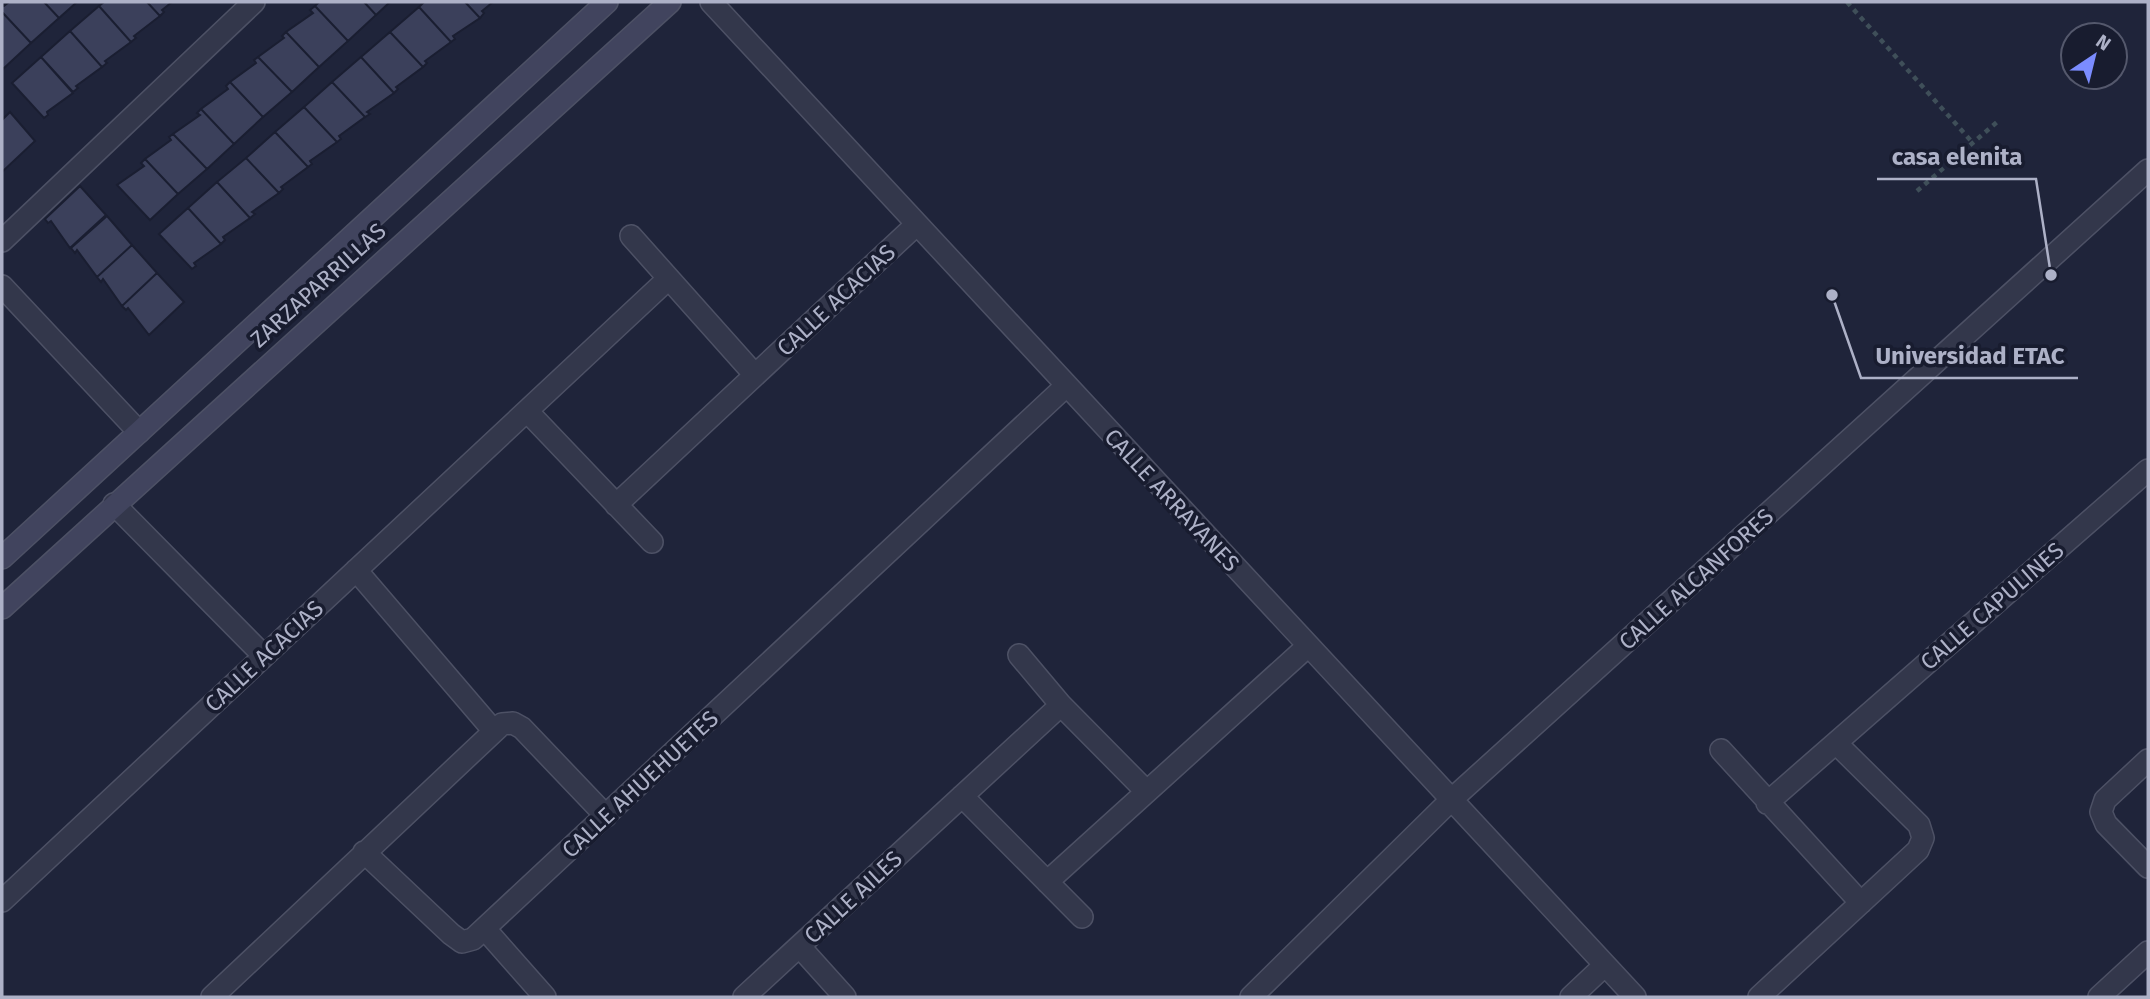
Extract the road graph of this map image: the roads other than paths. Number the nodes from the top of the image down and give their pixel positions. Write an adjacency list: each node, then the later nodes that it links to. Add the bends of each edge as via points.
1 (254, 2): 8 (street)
2 (607, 2): 14 (street, ZARZAPARRILLAS)
3 (670, 2): 16 (street, ZARZAPARRILLAS)
4 (711, 2): 6 (street, CALLE ARRAYANES)
5 (2148, 170): 32 (street, CALLE ALCANFORES)
6 (916, 225): 11 (street, CALLE ACACIAS); 12 (street, CALLE ARRAYANES)
7 (631, 236): 9 (street)
8 (2, 241)
9 (668, 279): 11 (street); 13 (street, CALLE ACACIAS)
10 (2, 286): 14 (street)
11 (755, 375): 17 (street, CALLE ACACIAS)
12 (1066, 386): 22 (street, CALLE ARRAYANES); 34 (street, CALLE AHUEHUETES)
13 (527, 411): 17 (street); 20 (street, CALLE ACACIAS)
14 (139, 432): 19 (street, ZARZAPARRILLAS)
15 (2148, 470): 27 (street, CALLE CAPULINES)
16 (114, 504): 21 (street, ZARZAPARRILLAS); 24 (street)
17 (616, 505): 18 (street)
18 (652, 542)
19 (2, 558)
20 (356, 570): 24 (street, CALLE ACACIAS); 26 (street)
21 (2, 608)
22 (1308, 646): 30 (street); 32 (street, CALLE ARRAYANES)
23 (1019, 655): 25 (street)
24 (264, 656): 38 (street, CALLE ACACIAS)
25 (1061, 705): 30 (street); 31 (street, CALLE AILES)
26 (493, 730): 34 (street, via 513,723 522,728); 35 (street)
27 (1836, 743): 33 (street, CALLE CAPULINES); 39 (street, via 1919,825 1923,838 1918,850)
28 (1721, 750): 33 (street)
29 (2148, 760): 36 (street, via 2105,800 2101,812 2106,824)
30 (1146, 791): 37 (street)
31 (962, 796): 37 (street); 42 (street, CALLE AILES)
32 (1451, 800): 44 (street, CALLE ARRAYANES); 49 (street, CALLE ALCANFORES)
33 (1768, 803): 39 (street)
34 (606, 816): 41 (street, CALLE AHUEHUETES)
35 (364, 852): 41 (street, CALLE AHUEHUETES, via 462,942); 45 (street)
36 (2148, 867)
37 (1046, 882): 40 (street)
38 (2, 901)
39 (1861, 903): 52 (street)
40 (1082, 917)
41 (485, 929): 46 (street)
42 (800, 947): 47 (street, CALLE AILES); 48 (street)
43 (2148, 952): 53 (street)
44 (1605, 965): 50 (street); 51 (street, CALLE ARRAYANES)
45 (212, 997)
46 (545, 997)
47 (744, 997)
48 (845, 997)
49 (1251, 997)
50 (1571, 997)
51 (1634, 997)
52 (1759, 997)
53 (2099, 997)

